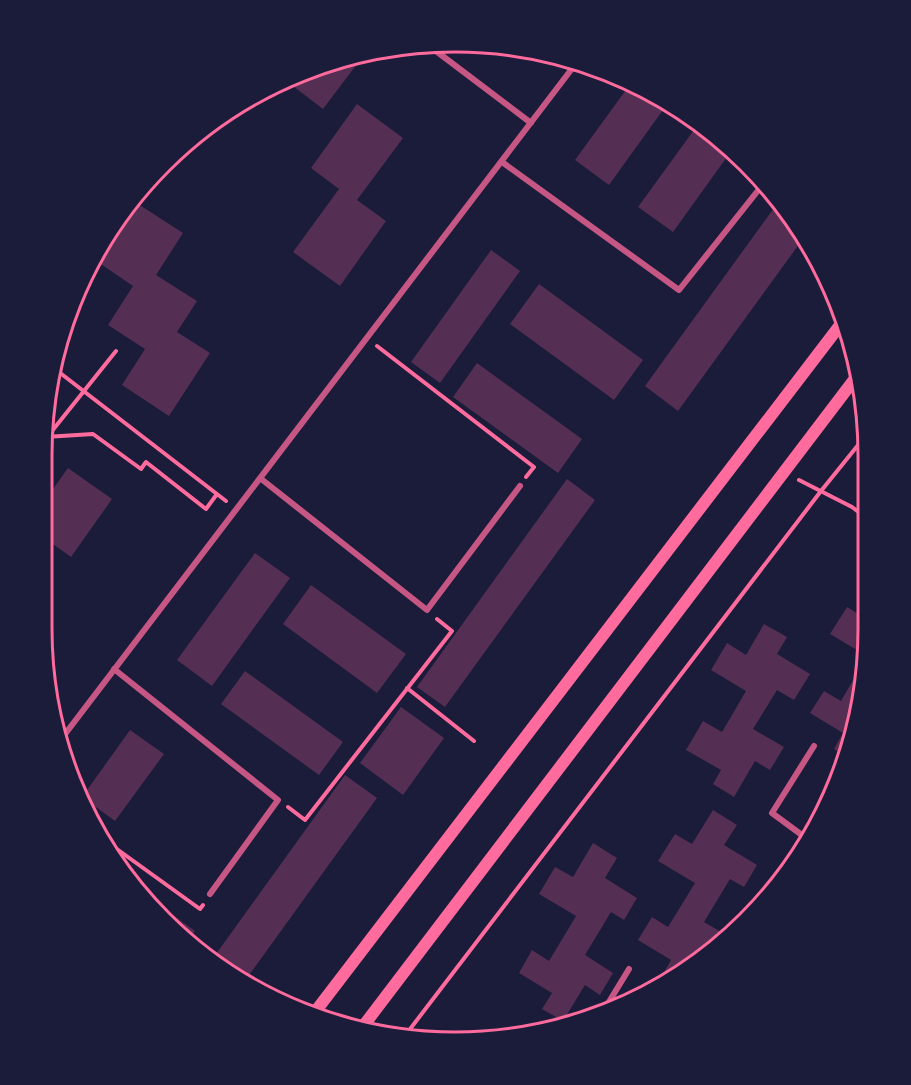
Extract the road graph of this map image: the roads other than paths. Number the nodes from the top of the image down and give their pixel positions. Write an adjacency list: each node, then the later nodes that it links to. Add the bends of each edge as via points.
1 (438, 53): 3 (street)
2 (571, 70): 3 (street)
3 (531, 123): 4 (street)
4 (502, 162): 5 (street, via 679,290); 8 (street)
5 (758, 190)
6 (838, 328): 17 (main road)
7 (852, 383): 18 (main road)
8 (260, 478): 9 (street, via 427,610); 10 (street)
9 (520, 486)
10 (114, 669): 11 (street); 14 (street, via 278,800)
11 (66, 732)
12 (814, 746): 13 (street, via 772,813)
13 (802, 835)
14 (210, 894)
15 (629, 969): 16 (street)
16 (609, 1003)
17 (318, 1008)
18 (366, 1022)

